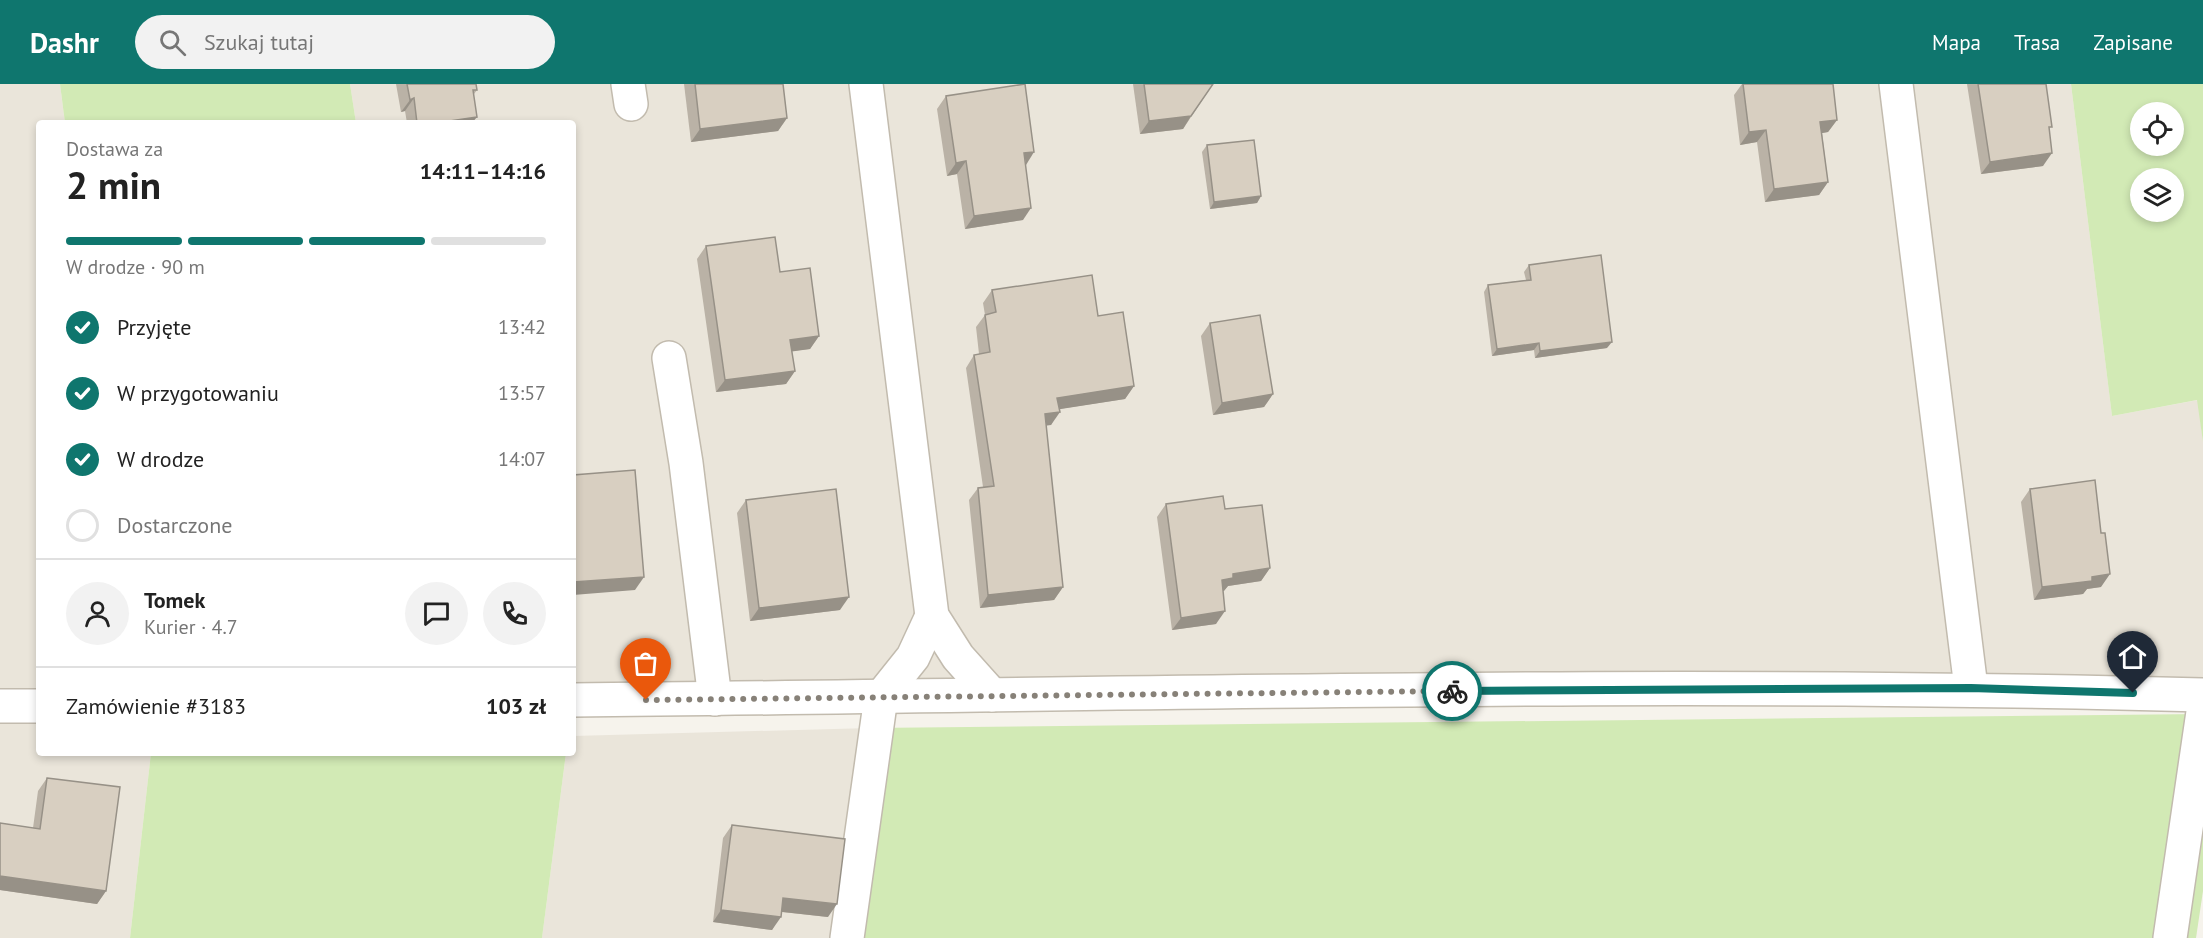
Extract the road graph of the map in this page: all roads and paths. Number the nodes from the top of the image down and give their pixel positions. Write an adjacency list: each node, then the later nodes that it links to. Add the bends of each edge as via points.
1 (866, 84): 4 (street)
2 (1896, 84): 5 (street)
3 (669, 358): 9 (street)
4 (932, 616): 6 (street, via 958,657); 8 (street, via 913,657)
5 (1971, 688): 6 (street); 7 (street)
6 (992, 695): 8 (street)
7 (2203, 695)
8 (881, 697): 9 (street); 14 (street)
9 (715, 699): 10 (street)
10 (576, 700)
11 (0, 706): 12 (street)
12 (36, 706)
13 (2203, 712): 15 (street)
14 (847, 938)
15 (2170, 938)

